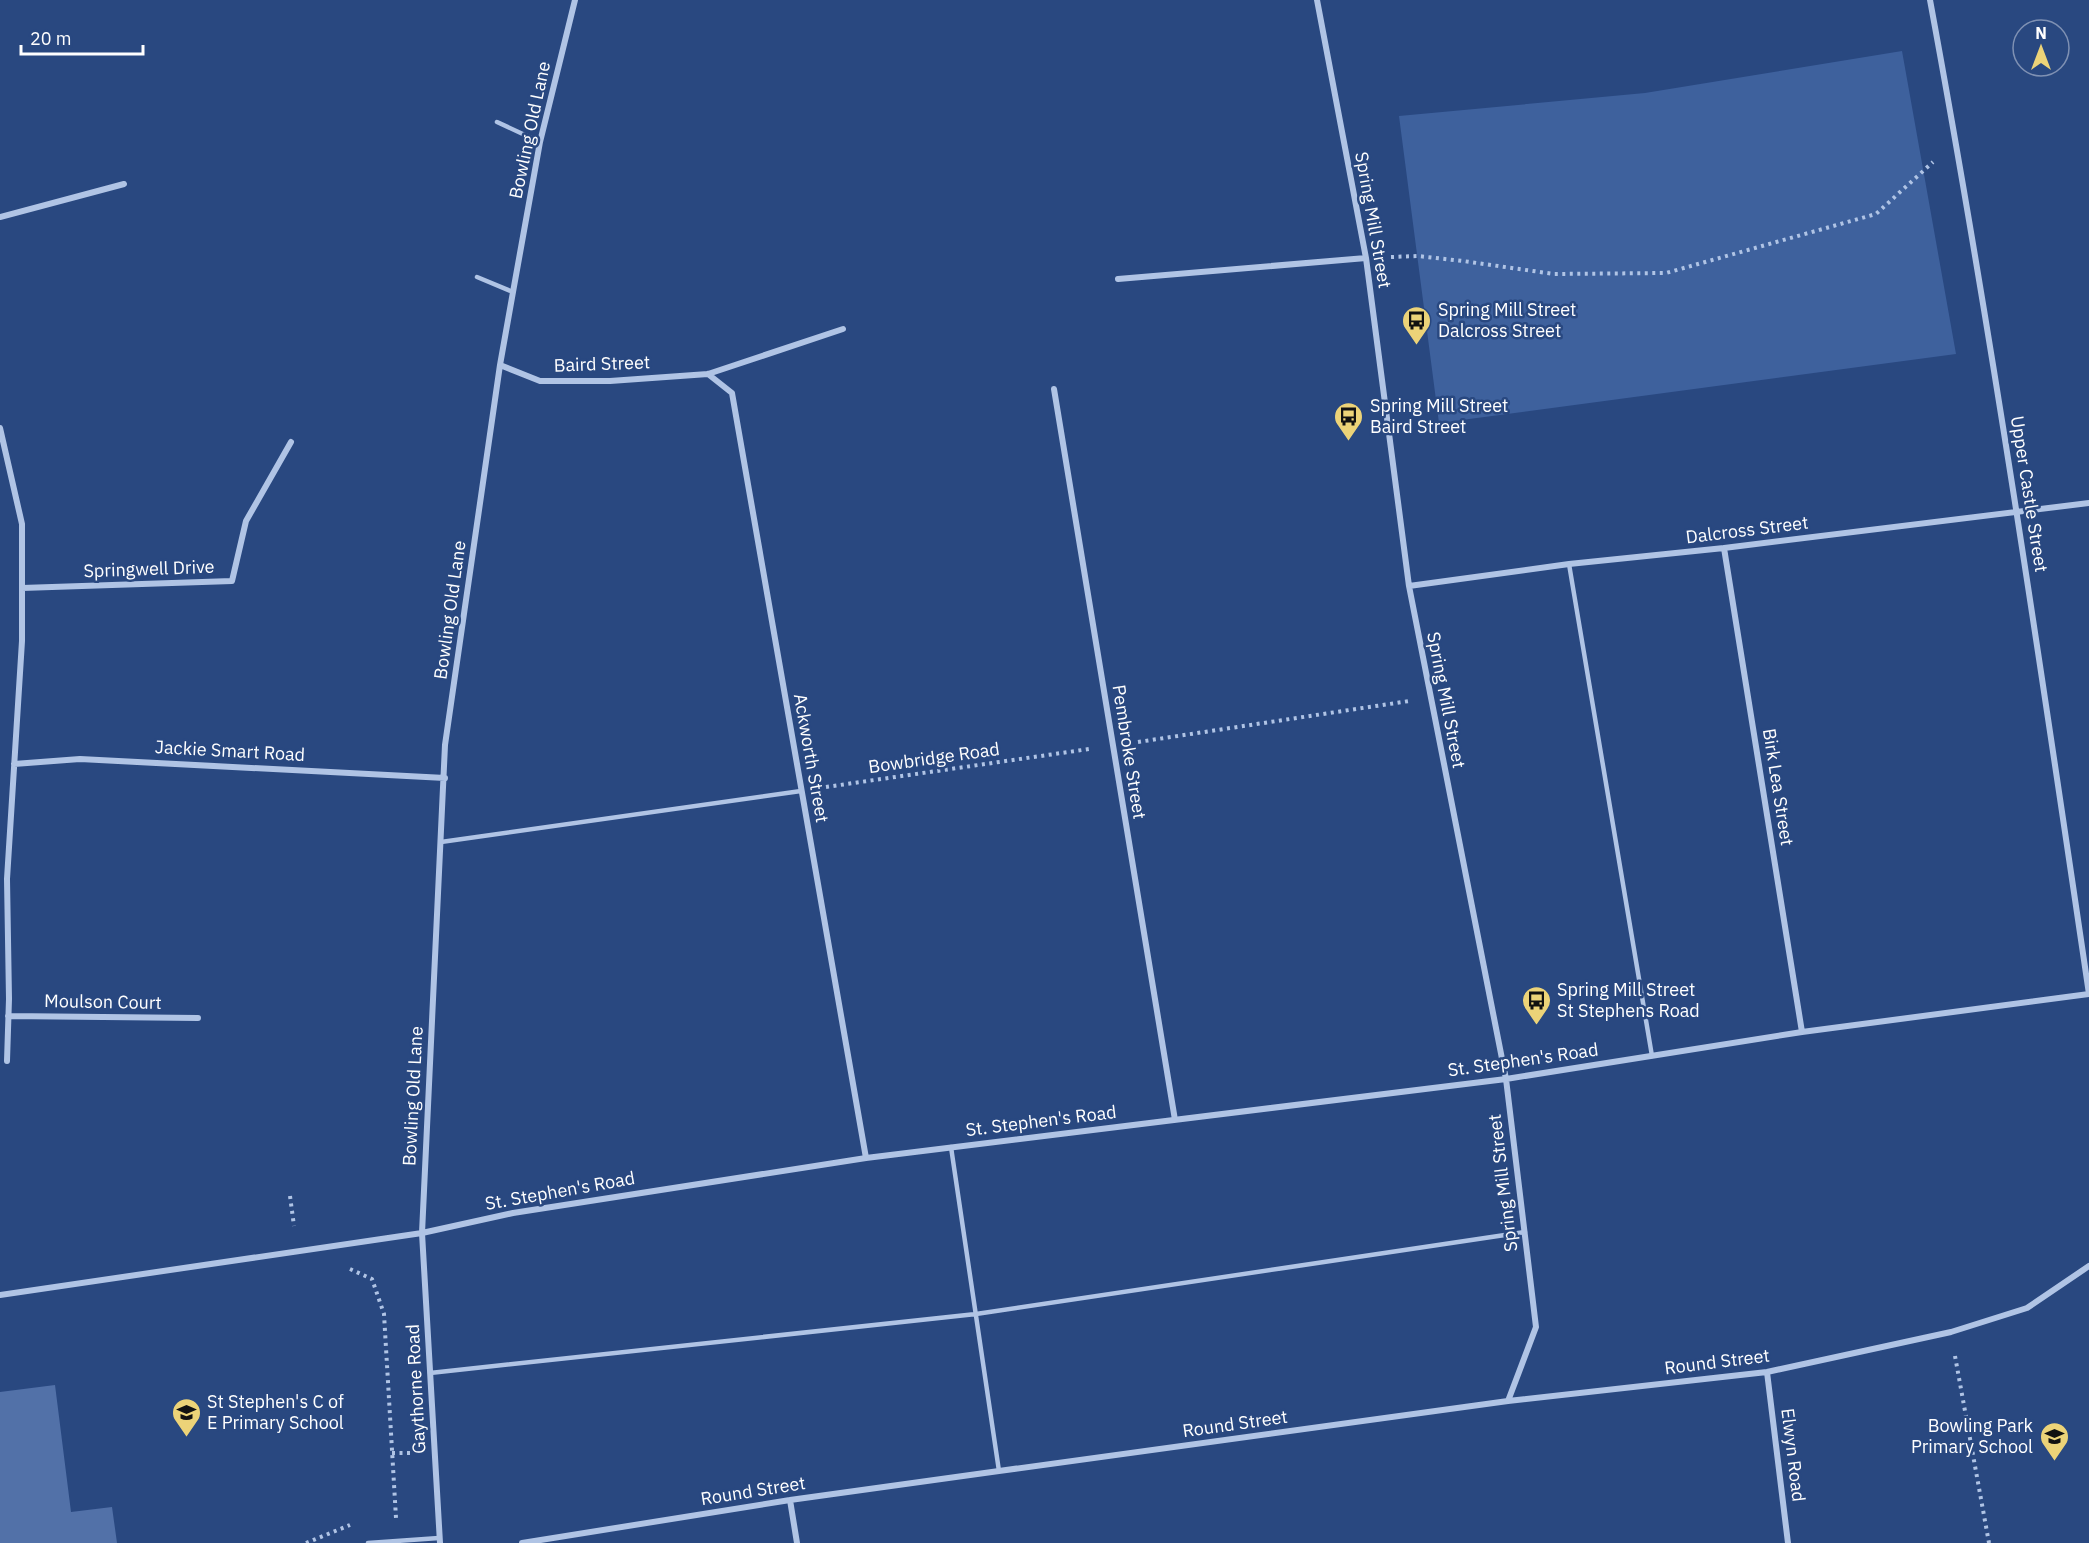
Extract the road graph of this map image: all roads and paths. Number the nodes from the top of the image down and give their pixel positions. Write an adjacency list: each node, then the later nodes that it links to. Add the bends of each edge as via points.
1 (575, 0): 5 (street, Bowling Old Lane)
2 (1317, 0): 9 (street, Spring Mill Street)
3 (1930, 0): 6 (street, Upper Castle Street)
4 (497, 122): 5 (lane)
5 (540, 142): 12 (street, Bowling Old Lane)
6 (1956, 142): 9 (path, via 1876,214 1666,273 1554,274 1418,256); 20 (street, Upper Castle Street)
7 (124, 184): 8 (street)
8 (0, 217)
9 (1366, 258): 11 (street); 23 (street, Spring Mill Street)
10 (477, 277): 12 (lane)
11 (1118, 279)
12 (513, 292): 14 (street, Bowling Old Lane)
13 (843, 329): 15 (street, Baird Street)
14 (500, 364): 15 (street, Baird Street, via 540,381); 28 (street, Bowling Old Lane, via 445,745)
15 (708, 374): 29 (street, Ackworth Street, via 732,393)
16 (1054, 389): 26 (street, Pembroke Street)
17 (0, 428): 24 (street, via 22,524)
18 (291, 442): 24 (street, Springwell Drive, via 246,521 231,581)
19 (2089, 503): 20 (street, Dalcross Street)
20 (2018, 512): 21 (street, Dalcross Street); 31 (street, Upper Castle Street)
21 (1724, 548): 22 (street, Dalcross Street); 34 (street, Birk Lea Street)
22 (1569, 564): 23 (street, Dalcross Street); 35 (lane)
23 (1409, 586): 25 (street, Spring Mill Street)
24 (22, 588): 27 (street)
25 (1431, 698): 26 (path, Bowbridge Road); 37 (street, Spring Mill Street)
26 (1113, 746): 29 (path, Bowbridge Road); 38 (street, Pembroke Street)
27 (14, 764): 28 (street, Jackie Smart Road, via 80,759); 32 (street, via 7,879)
28 (445, 778): 30 (street, Bowling Old Lane)
29 (801, 790): 30 (lane); 40 (street, Ackworth Street)
30 (441, 843): 43 (street, Bowling Old Lane)
31 (2089, 994): 34 (street, St. Stephen's Road)
32 (8, 1016): 33 (street, Moulson Court); 36 (street)
33 (198, 1018)
34 (1802, 1032): 35 (street, St. Stephen's Road)
35 (1652, 1056): 37 (street, St. Stephen's Road)
36 (7, 1061)
37 (1506, 1079): 38 (street, St. Stephen's Road); 42 (street, Spring Mill Street)
38 (1176, 1120): 39 (street, St. Stephen's Road)
39 (951, 1147): 40 (street, St. Stephen's Road); 48 (lane)
40 (866, 1158): 43 (street, St. Stephen's Road, via 513,1213)
41 (290, 1196): 44 (path)
42 (1525, 1232): 48 (lane); 52 (street, Spring Mill Street, via 1536,1327)
43 (422, 1233): 44 (street, St. Stephen's Road); 51 (street, Gaythorne Road)
44 (298, 1252): 47 (street, St. Stephen's Road)
45 (344, 1266): 55 (path, via 372,1279 384,1314)
46 (2089, 1266): 49 (street, via 2027,1308)
47 (0, 1295)
48 (976, 1314): 51 (lane); 53 (lane)
49 (1951, 1332): 50 (street, Round Street); 61 (path)
50 (1767, 1372): 52 (street, Round Street); 60 (street, Elwyn Road)
51 (430, 1373): 56 (street, Gaythorne Road)
52 (1508, 1401): 53 (street, Round Street)
53 (999, 1471): 54 (street, Round Street)
54 (790, 1500): 58 (street, Round Street); 59 (street)
55 (397, 1540): 56 (lane); 57 (lane)
56 (440, 1540)
57 (368, 1543)
58 (522, 1543)
59 (797, 1543)
60 (1788, 1543)
61 (1989, 1543)

